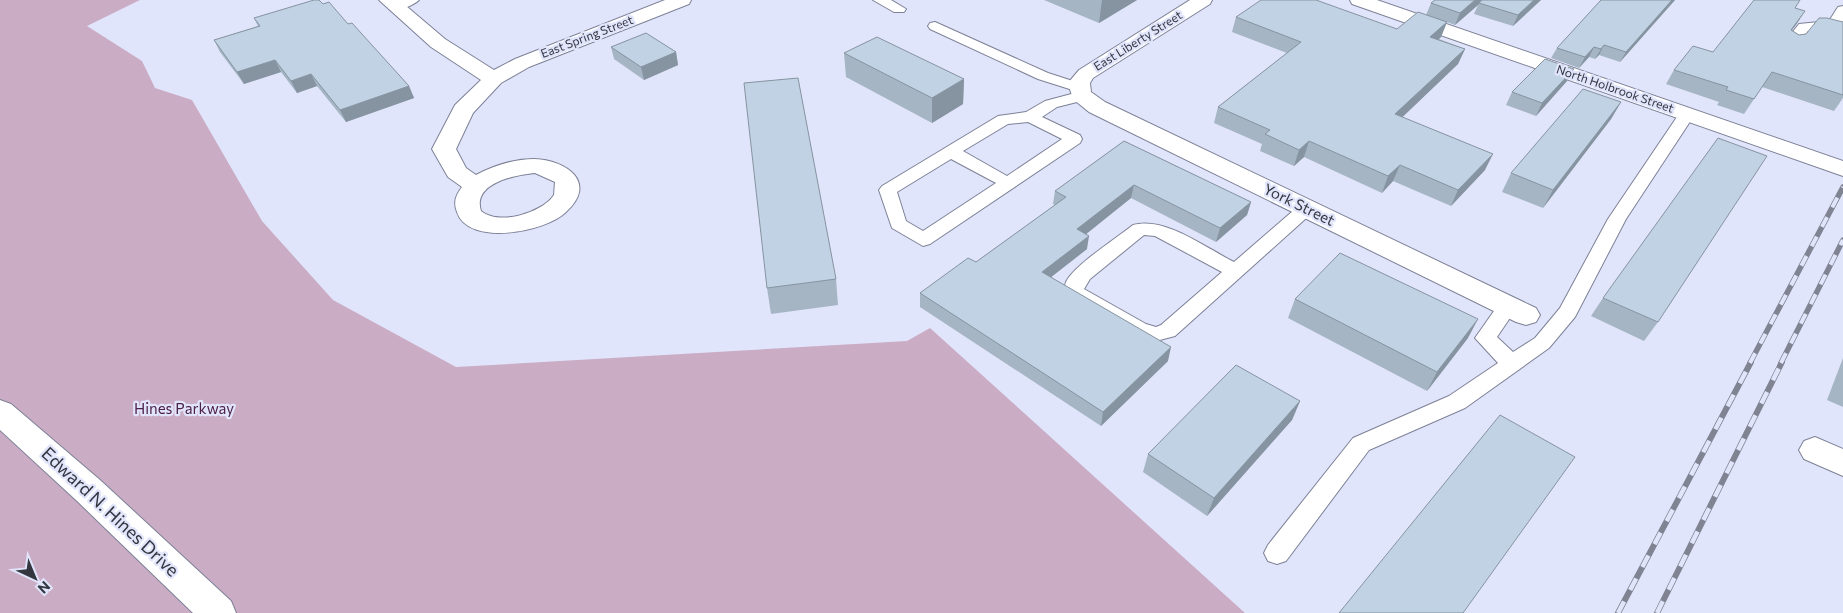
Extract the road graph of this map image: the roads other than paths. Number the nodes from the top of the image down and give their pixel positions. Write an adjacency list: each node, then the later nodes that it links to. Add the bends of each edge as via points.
1 (682, 0): 10 (street, East Spring Street, via 522,63)
2 (880, 0): 6 (lane)
3 (1203, 0): 11 (street, East Liberty Street, via 1086,74 1079,83)
4 (1359, 0): 12 (street, North Holbrook Street)
5 (398, 2): 10 (street, via 461,62)
6 (898, 9)
7 (1843, 10): 9 (lane, via 1833,25 1804,27)
8 (935, 26): 11 (lane)
9 (1790, 44)
10 (494, 79): 17 (street, East Spring Street, via 463,110 444,150 456,172)
11 (1081, 92): 13 (lane); 18 (street, York Street, via 1097,107)
12 (1686, 114): 15 (street, North Holbrook Street); 21 (lane, via 1617,218 1568,312 1542,343)
13 (1030, 117): 14 (lane, via 1004,118); 16 (lane, via 1074,139)
14 (950, 151): 16 (lane); 16 (lane, via 888,190 898,224 923,240)
15 (1843, 169)
16 (1008, 183)
17 (476, 186)
18 (1306, 208): 19 (lane); 20 (street, York Street)
19 (1235, 271): 19 (lane, via 1168,331 1156,334 1139,329 1074,292 1075,283 1082,274 1140,229 1159,230)
20 (1517, 310): 21 (lane, via 1485,338)
21 (1512, 364): 25 (lane, via 1457,402 1361,444)
22 (0, 412): 26 (street, Edward N. Hines Drive)
23 (1815, 450): 24 (street)
24 (1843, 463)
25 (1277, 553)
26 (218, 613)

